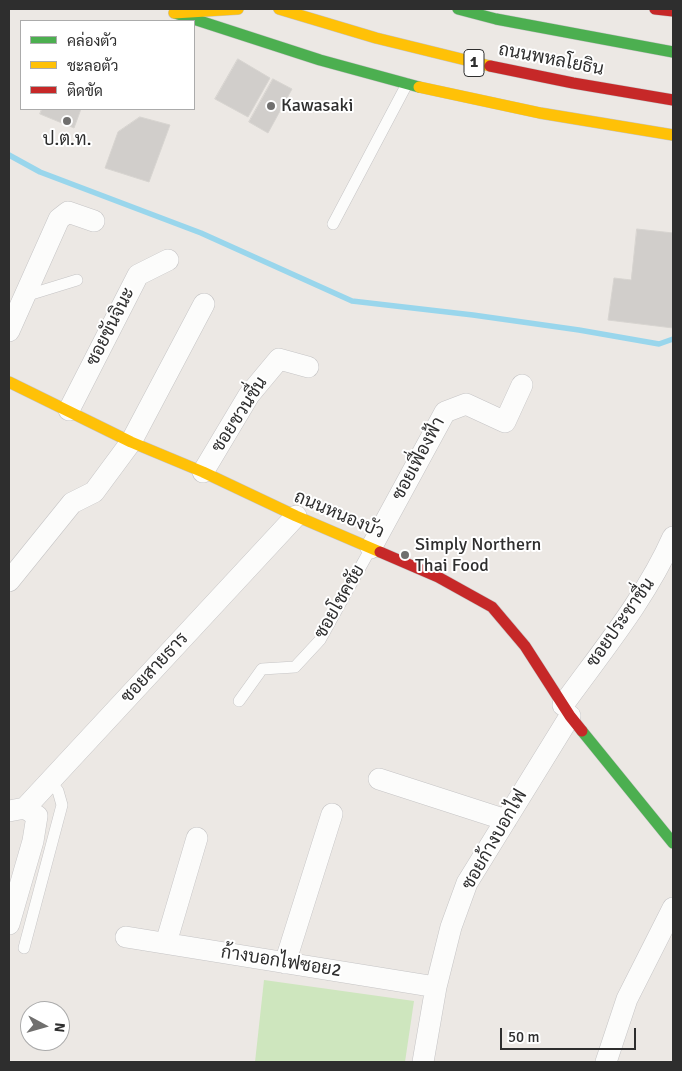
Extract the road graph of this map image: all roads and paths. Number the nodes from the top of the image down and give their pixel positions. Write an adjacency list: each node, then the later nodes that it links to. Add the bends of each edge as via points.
1 (238, 9): 5 (main road)
2 (279, 9): 9 (main road, ถนนพหลโยธิน / 1, via 350,32 500,69)
3 (458, 9): 7 (main road, ถนนพหลโยธิน)
4 (655, 9): 6 (main road)
5 (168, 11): 8 (main road, 1)
6 (673, 11)
7 (673, 52)
8 (407, 84): 12 (main road, 1, via 597,124); 14 (lane)
9 (646, 96): 10 (main road, ถนนพหลโยธิน / 1); 11 (main road)
10 (673, 100)
11 (673, 110)
12 (673, 135)
13 (94, 221): 17 (street, via 68,212 59,219)
14 (333, 224)
15 (168, 260): 23 (street, ซอยขันจินะ, via 138,275)
16 (77, 280): 17 (lane)
17 (25, 296): 19 (street)
18 (204, 304): 24 (street)
19 (9, 331)
20 (308, 367): 25 (street, ซอยชวนชื่น, via 279,359 249,395)
21 (9, 382): 23 (main road, ถนนหนองบัว)
22 (522, 385): 28 (street, ซอยเฟื่องฟ้า, via 505,422 466,404 445,412)
23 (69, 410): 24 (main road, ถนนหนองบัว)
24 (131, 442): 25 (main road, ถนนหนองบัว); 29 (street, via 94,492 72,503)
25 (203, 472): 26 (main road, ถนนหนองบัว)
26 (296, 516): 28 (main road, ถนนหนองบัว); 33 (street, ซอยสายธาร)
27 (673, 537): 31 (street, ซอยประชาชื่น, via 660,566)
28 (371, 548): 30 (lane, ซอยโชคชัย, via 320,640 295,666 262,669); 31 (main road, ถนนหนองบัว, via 438,577 492,606 525,646)
29 (9, 581)
30 (239, 702)
31 (567, 710): 36 (street, ซอยก้างบอกไฟ); 38 (main road, ถนนหนองบัว)
32 (379, 780): 36 (street)
33 (50, 781): 34 (street, ซอยสายธาร); 39 (lane, via 58,791 62,805)
34 (17, 810): 39 (street, via 37,816)
35 (332, 814): 45 (street)
36 (506, 820): 46 (street, ซอยก้างบอกไฟ, via 467,883 451,927)
37 (197, 838): 43 (street)
38 (673, 843)
39 (31, 884): 41 (street); 44 (lane)
40 (673, 908): 48 (street, via 627,999)
41 (9, 924)
42 (126, 937): 43 (street, ก้างบอกไฟซอย2)
43 (166, 943): 45 (street, ก้างบอกไฟซอย2)
44 (24, 948)
45 (285, 963): 46 (street, ก้างบอกไฟซอย2)
46 (436, 987): 47 (street, ซอยก้างบอกไฟ)
47 (424, 1062)
48 (606, 1062)

